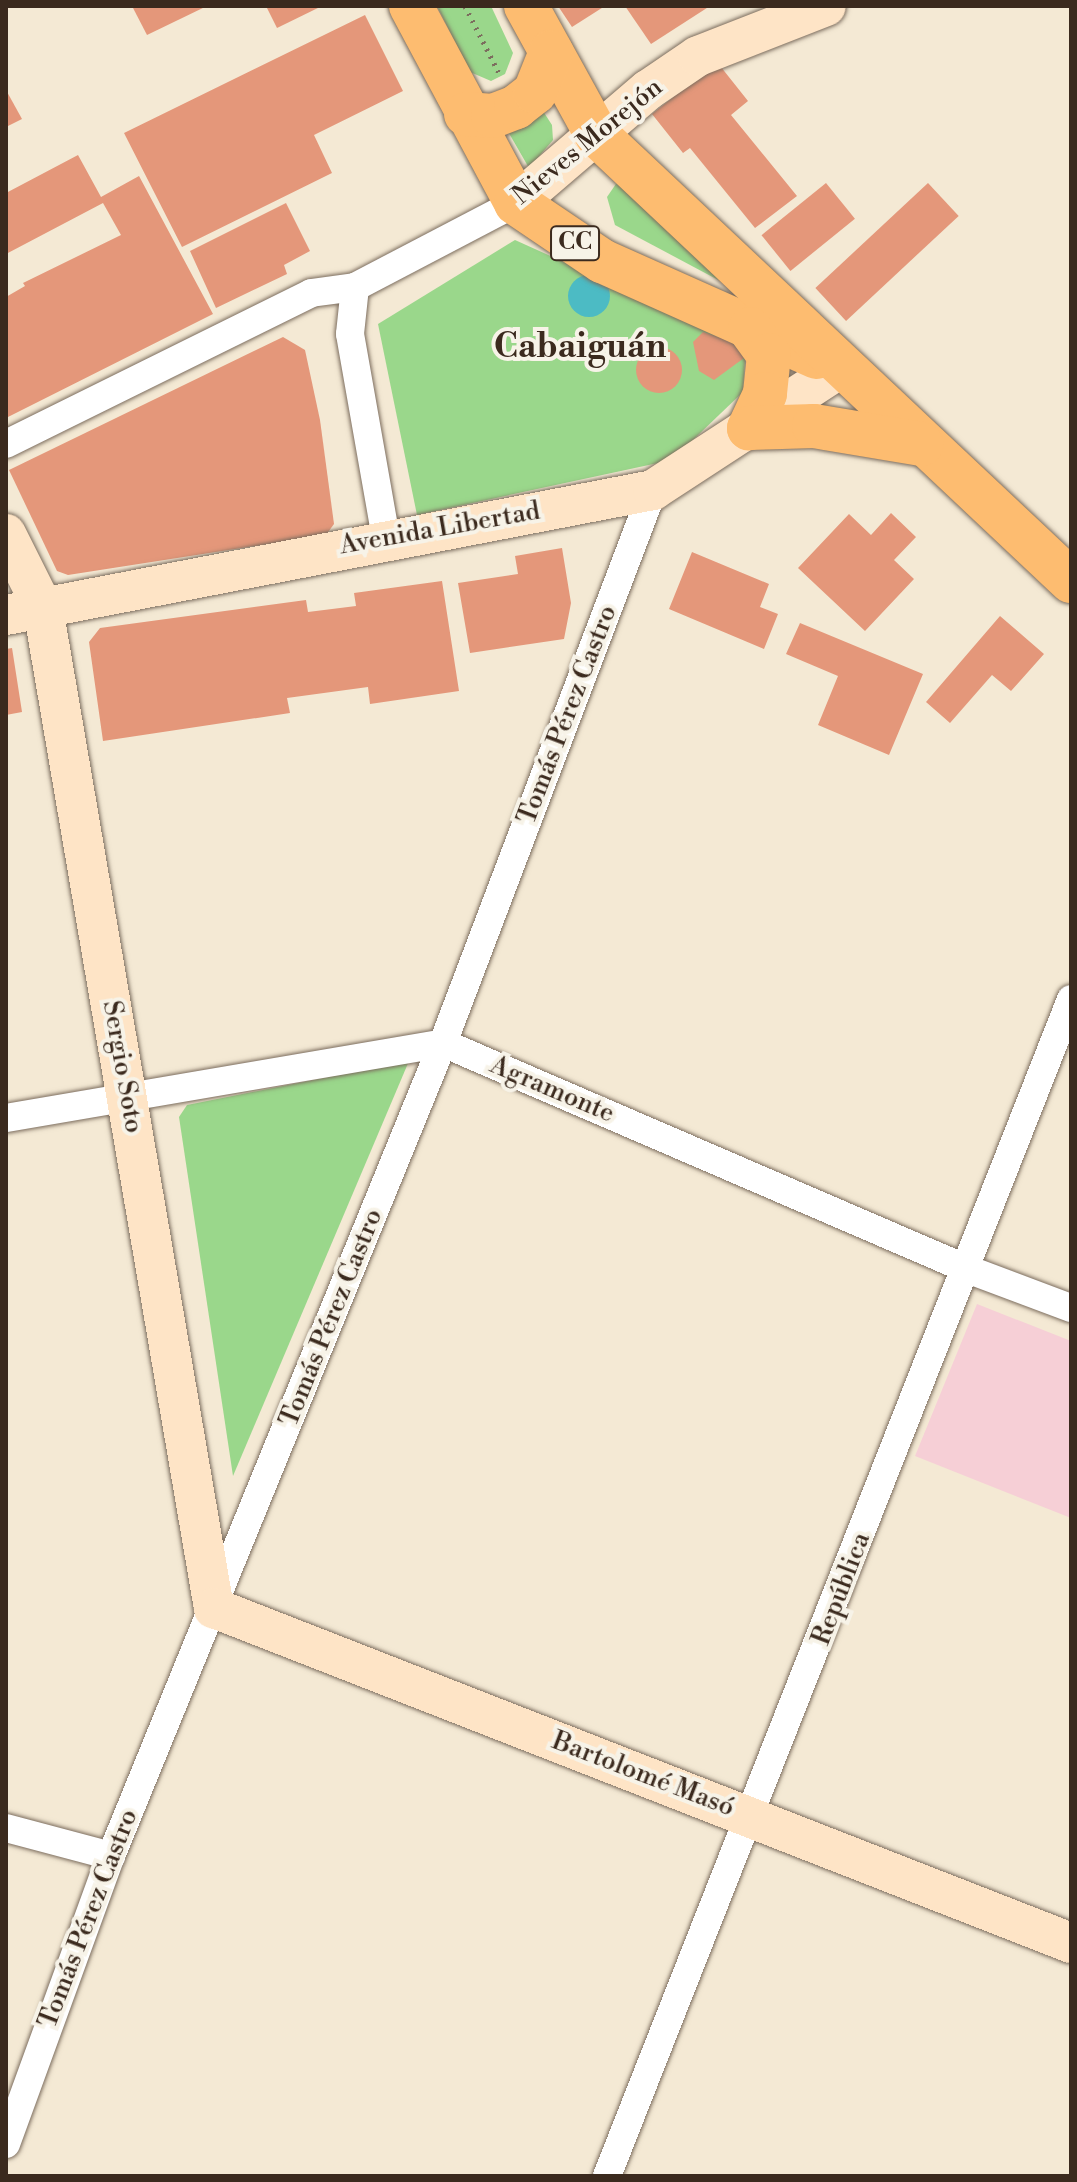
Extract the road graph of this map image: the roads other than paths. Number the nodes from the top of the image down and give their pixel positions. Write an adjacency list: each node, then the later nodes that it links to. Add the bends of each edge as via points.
1 (411, 6): 5 (main road, CC)
2 (526, 6): 4 (main road, CC)
3 (826, 6): 6 (street, Nieves Morejón, via 698,56)
4 (551, 52): 5 (main road, via 535,92 516,107 493,116); 6 (main road, CC)
5 (466, 114): 7 (main road, CC)
6 (597, 135): 7 (street, Nieves Morejón); 10 (main road, CC)
7 (516, 203): 8 (street, Nieves Morejón); 9 (main road, CC, via 602,261)
8 (355, 287): 12 (street, Nieves Morejón, via 311,293); 16 (street, via 350,334)
9 (750, 329): 10 (main road, CC); 11 (main road, via 769,355 765,394)
10 (842, 367): 11 (street, Avenida Libertad); 13 (main road, CC)
11 (749, 428): 13 (main road, via 814,426); 14 (street, Avenida Libertad)
12 (6, 444)
13 (921, 444): 17 (main road, CC)
14 (653, 490): 16 (street, Avenida Libertad); 20 (street, Tomás Pérez Castro)
15 (6, 534): 18 (street, Sergio Soto)
16 (386, 538): 18 (street, Avenida Libertad)
17 (1071, 581)
18 (25, 611): 21 (street, Sergio Soto)
19 (1071, 999): 23 (street, República)
20 (443, 1043): 21 (street); 23 (street, Agramonte); 25 (street, Tomás Pérez Castro)
21 (127, 1099): 22 (street); 25 (street, Sergio Soto)
22 (6, 1118)
23 (967, 1269): 24 (street, Agramonte); 26 (street, República)
24 (1071, 1308)
25 (214, 1608): 26 (street, Bartolomé Masó); 28 (street, Tomás Pérez Castro)
26 (752, 1818): 29 (street, Bartolomé Masó); 31 (street, República)
27 (6, 1828): 28 (street)
28 (111, 1856): 30 (street, Tomás Pérez Castro)
29 (1071, 1943)
30 (6, 2144)
31 (607, 2176)

